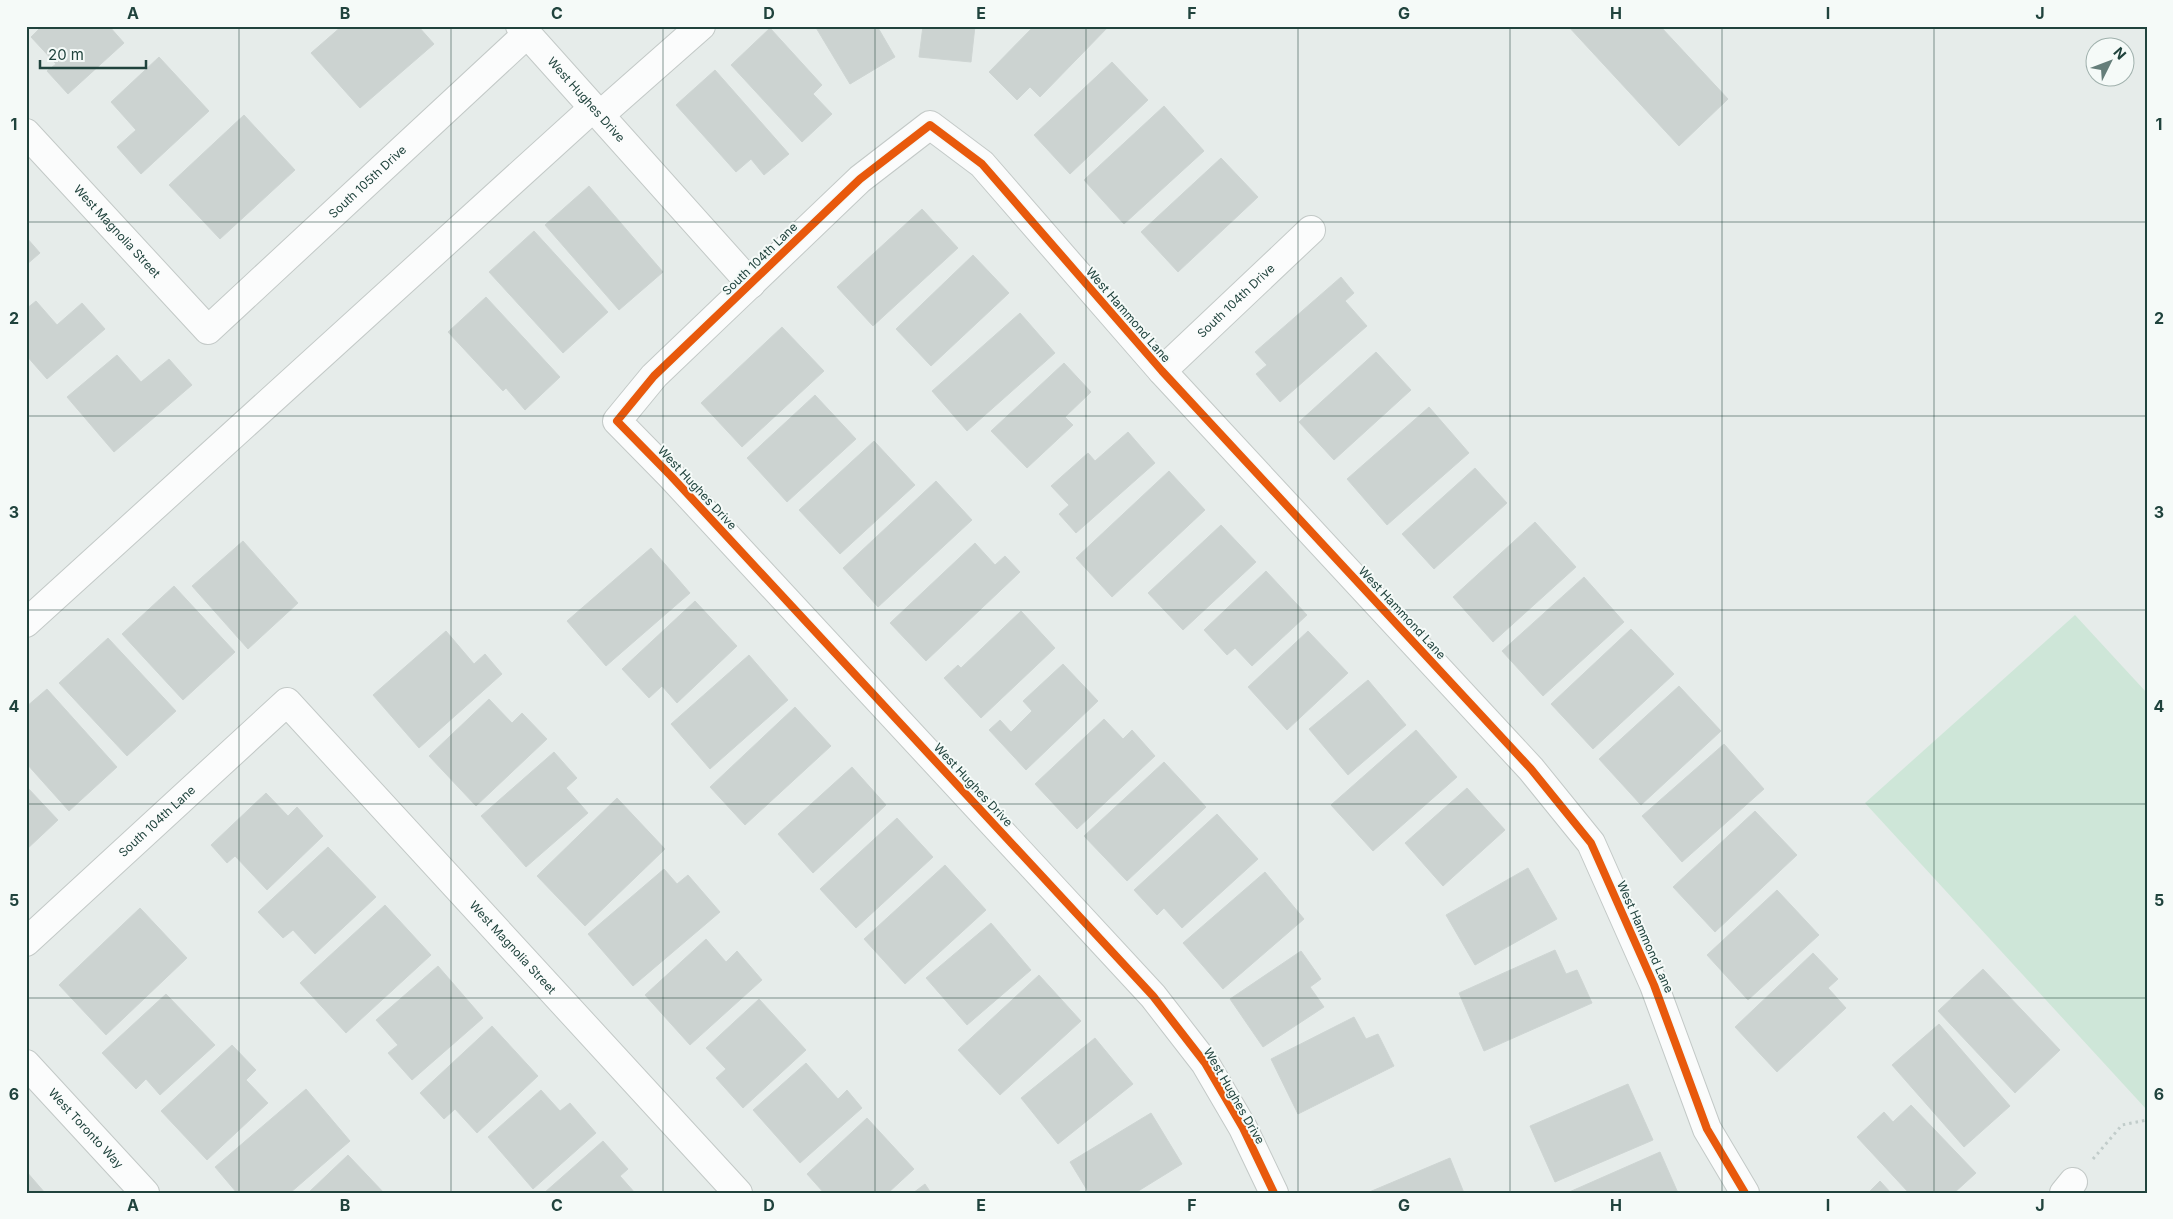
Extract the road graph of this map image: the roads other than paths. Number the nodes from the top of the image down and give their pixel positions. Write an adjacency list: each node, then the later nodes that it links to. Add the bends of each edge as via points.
1 (701, 26): 3 (street)
2 (524, 30): 3 (street, West Hughes Drive); 8 (street, South 105th Drive)
3 (597, 112): 7 (street, West Hughes Drive); 11 (street)
4 (930, 125): 7 (street, South 104th Lane, via 860,179); 9 (street, West Hammond Lane, via 982,164)
5 (26, 133): 8 (street, West Magnolia Street)
6 (1311, 230): 9 (street, South 104th Drive)
7 (751, 284): 10 (street, South 104th Lane, via 654,376)
8 (208, 330)
9 (1162, 371): 18 (street, West Hammond Lane, via 1531,769 1591,843 1654,985 1707,1129)
10 (617, 421): 17 (street, West Hughes Drive, via 1153,996 1205,1063 1243,1128)
11 (26, 623)
12 (287, 702): 13 (street, South 104th Lane); 16 (street, West Magnolia Street)
13 (26, 942)
14 (26, 1064): 15 (street, West Toronto Way)
15 (145, 1193)
16 (738, 1193)
17 (1274, 1193)
18 (1745, 1193)

